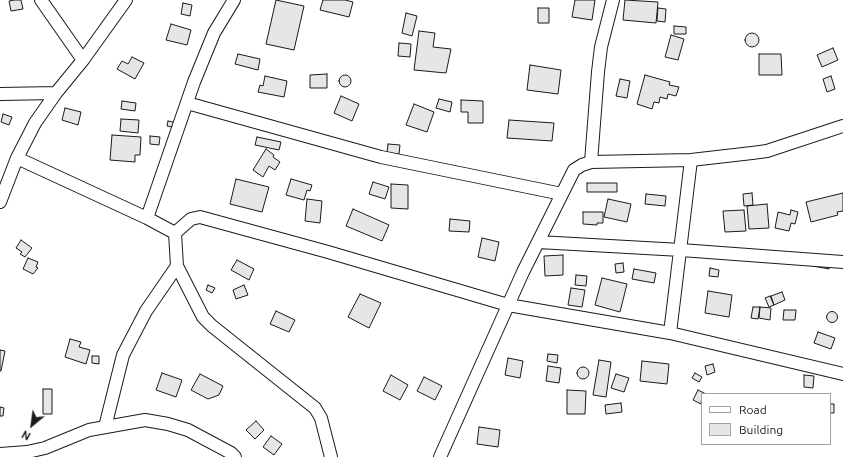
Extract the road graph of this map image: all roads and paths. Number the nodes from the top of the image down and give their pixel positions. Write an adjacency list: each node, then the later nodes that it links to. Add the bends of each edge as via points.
1 (41, 0): 5 (street)
2 (126, 0): 5 (street)
3 (234, 0): 8 (street, via 214,33)
4 (613, 0): 12 (street, via 601,47)
5 (83, 60): 6 (street)
6 (56, 93): 7 (street); 10 (street, via 34,122)
7 (0, 94)
8 (187, 103): 14 (street, via 381,157); 16 (street)
9 (843, 126): 11 (street, via 767,151)
10 (17, 158): 13 (street); 16 (street)
11 (691, 160): 12 (street); 19 (street)
12 (591, 162): 14 (street, via 574,170)
13 (3, 187): 15 (street)
14 (562, 194): 18 (street)
15 (0, 202)
16 (147, 218): 17 (street)
17 (175, 233): 21 (street); 22 (street, via 191,219 200,217)
18 (538, 242): 19 (street); 22 (street)
19 (681, 250): 20 (street); 23 (street)
20 (843, 262)
21 (177, 266): 25 (street, via 146,311 123,355); 29 (street, via 203,317 315,408 321,418)
22 (508, 305): 23 (street); 30 (street)
23 (670, 333): 24 (street)
24 (843, 374)
25 (105, 427): 26 (street, via 89,430); 28 (street, via 145,420 168,424 188,430)
26 (46, 452): 27 (street)
27 (0, 454)
28 (235, 457)
29 (331, 457)
30 (440, 457)

